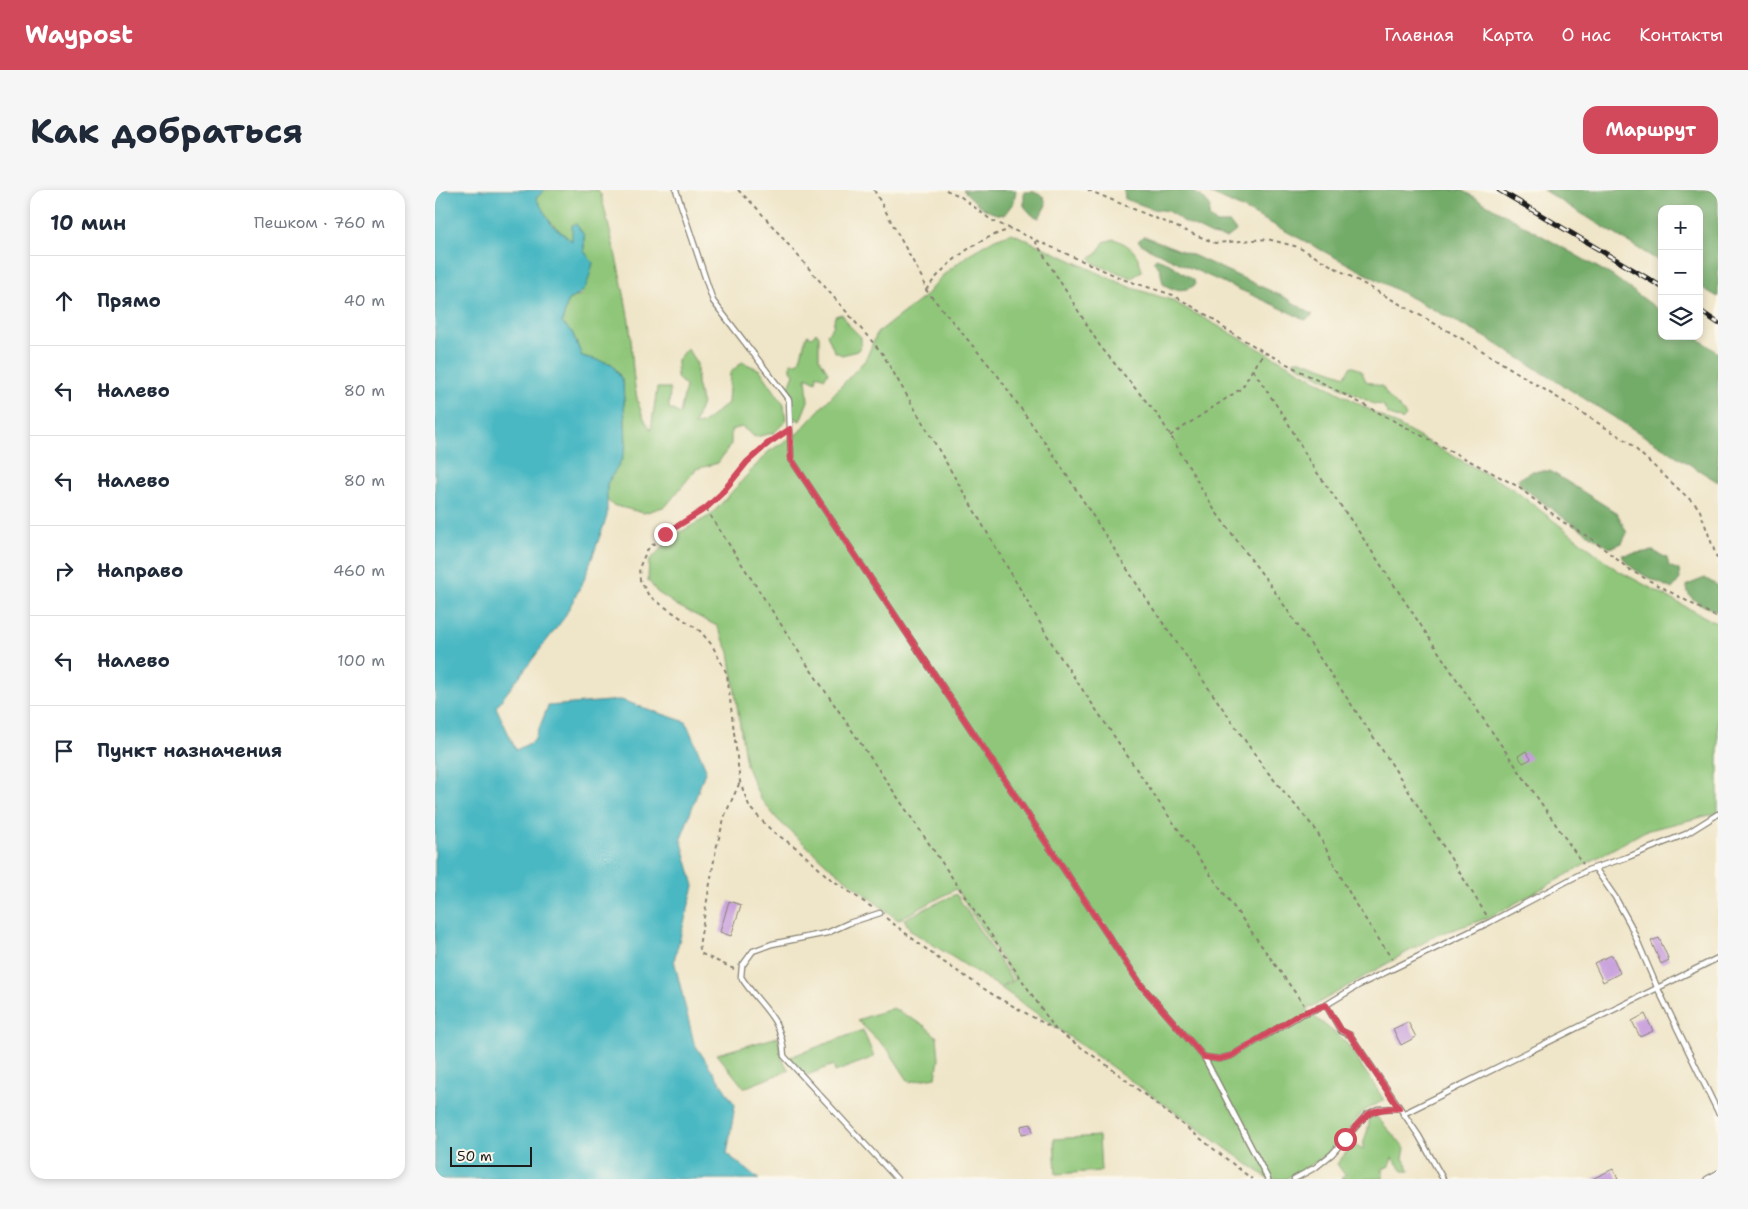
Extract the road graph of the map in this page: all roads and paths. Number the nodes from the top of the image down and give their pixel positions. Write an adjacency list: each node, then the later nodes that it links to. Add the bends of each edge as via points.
1 (676, 190): 11 (lane, via 713,301 789,400)
2 (738, 190): 27 (path, via 882,353 1057,652 1160,804)
3 (874, 190): 8 (path)
4 (946, 190): 6 (path, via 960,196 991,220)
5 (1088, 190): 14 (path, via 1215,243 1267,239 1298,247 1473,345 1627,441 1699,508)
6 (1011, 229): 7 (path); 8 (path, via 994,234 969,249 938,273)
7 (1035, 240): 9 (path, via 1125,280 1173,295); 12 (path, via 1100,346 1160,418)
8 (926, 290): 23 (path, via 998,376 1259,761 1316,830 1356,904)
9 (1266, 352): 10 (path); 15 (path, via 1517,486 1630,570)
10 (1253, 370): 12 (path, via 1242,388); 19 (path, via 1311,464)
11 (790, 429): 13 (path, via 747,462); 29 (lane, via 791,459 1141,985)
12 (1170, 436): 21 (path, via 1215,511 1271,586 1389,760)
13 (706, 508): 16 (path, via 665,534 647,550 639,568 640,580 649,596 700,631 722,662 727,674); 28 (path, via 806,663)
14 (1718, 560)
15 (1718, 618)
16 (740, 782): 20 (path, via 750,808 772,831 798,849 828,877); 24 (path, via 725,815 716,849 699,946 702,954)
17 (1718, 814): 18 (lane, via 1686,834)
18 (1595, 868): 19 (lane); 25 (lane, via 1630,924)
19 (1588, 870): 21 (lane)
20 (880, 913): 24 (lane, via 849,922 827,933 753,950); 28 (path, via 939,959 995,996)
21 (1490, 922): 23 (lane)
22 (1718, 958): 25 (lane)
23 (1397, 967): 26 (lane)
24 (741, 972): 34 (lane, via 751,994 776,1022 783,1037 784,1056)
25 (1657, 987): 31 (lane); 32 (lane)
26 (1326, 1005): 27 (lane); 30 (lane)
27 (1309, 1011): 29 (lane, via 1231,1056 1219,1059)
28 (1056, 1030): 35 (path, via 1108,1066)
29 (1204, 1057): 36 (lane)
30 (1399, 1108): 32 (lane); 37 (lane, via 1378,1109 1366,1115 1333,1154)
31 (1718, 1112)
32 (1403, 1114): 38 (lane)
33 (1718, 1173): 39 (lane)
34 (897, 1179)
35 (1252, 1179)
36 (1269, 1179)
37 (1294, 1179)
38 (1443, 1179)
39 (1707, 1179)

